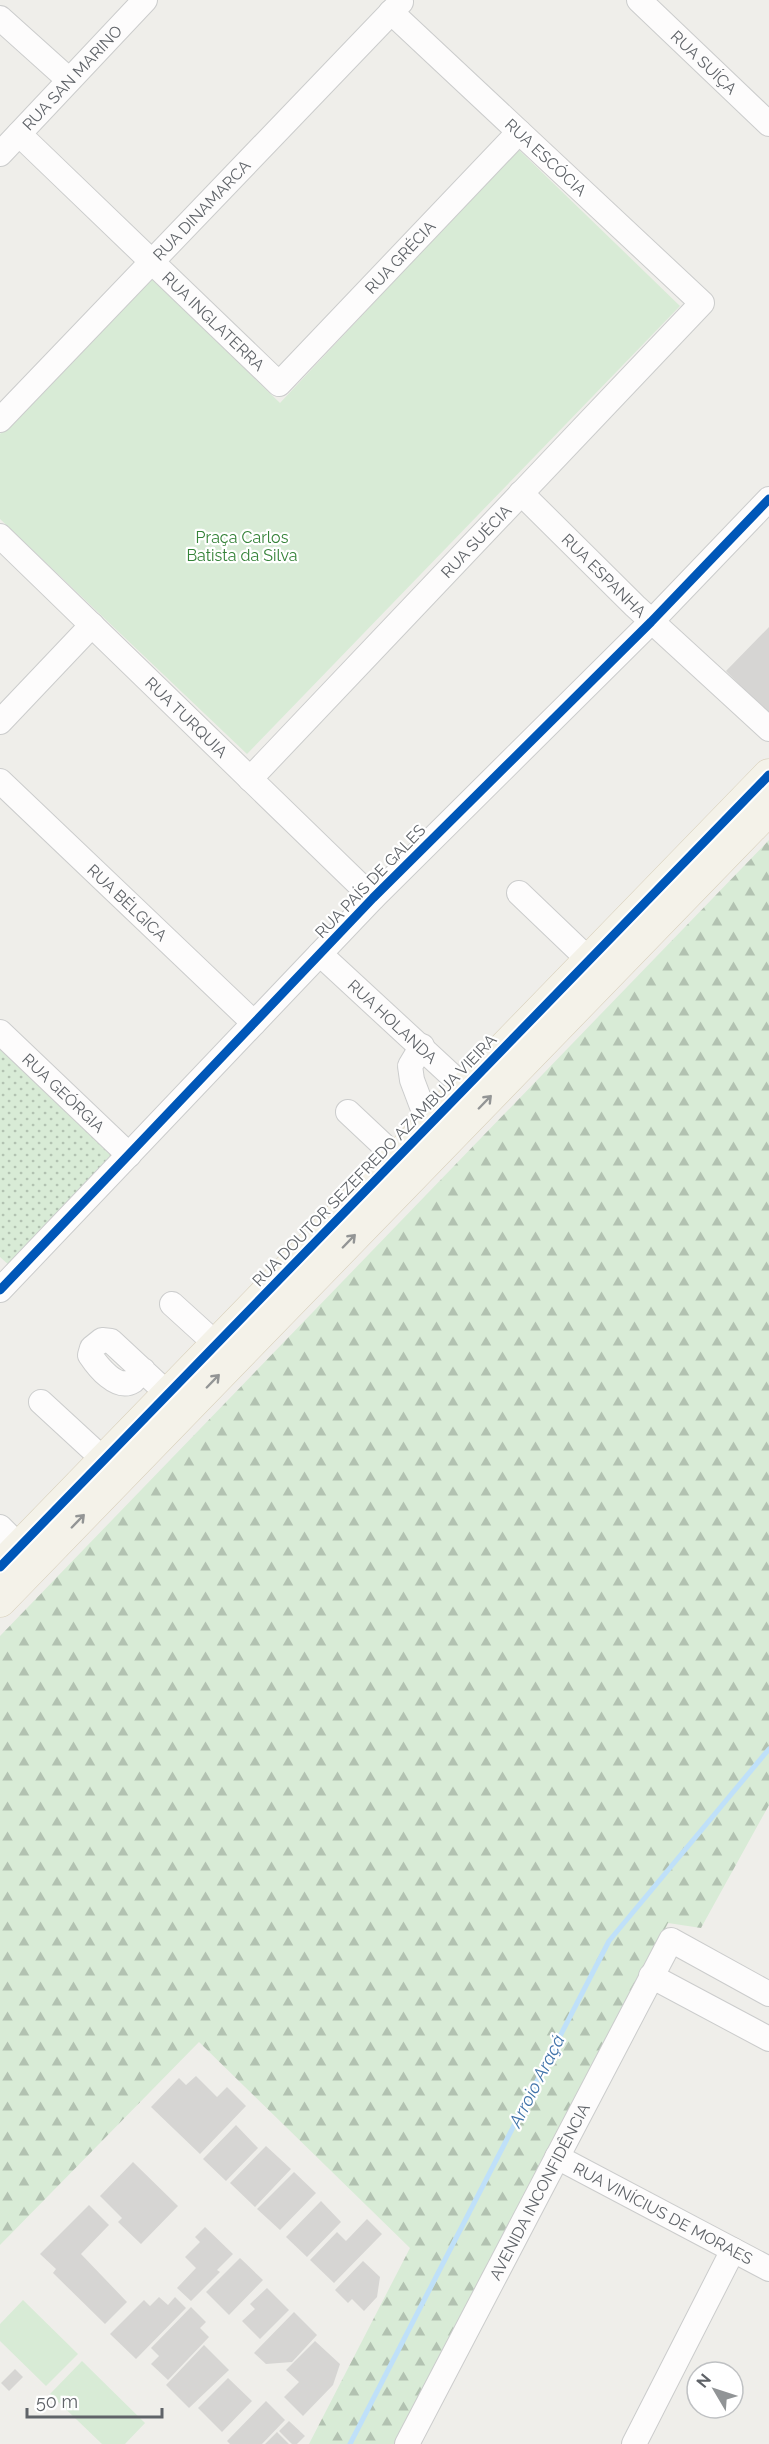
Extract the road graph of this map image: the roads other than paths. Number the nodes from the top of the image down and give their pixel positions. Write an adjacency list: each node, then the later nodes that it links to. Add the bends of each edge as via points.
1 (145, 0): 5 (street, RUA SAN MARINO)
2 (639, 0): 6 (street, RUA SUÍÇA)
3 (397, 6): 7 (street, RUA ESCÓCIA); 10 (street, RUA DINAMARCA)
4 (0, 18): 5 (street)
5 (69, 80): 8 (street, RUA SAN MARINO)
6 (769, 124)
7 (519, 132): 11 (street, RUA ESCÓCIA); 12 (street, RUA GRÉCIA)
8 (19, 134): 9 (street, RUA SAN MARINO); 10 (street, RUA INGLATERRA)
9 (0, 154)
10 (151, 261): 12 (street, RUA INGLATERRA); 13 (street, RUA DINAMARCA)
11 (702, 303): 14 (street, RUA SUÉCIA)
12 (279, 384)
13 (0, 420)
14 (521, 493): 17 (street, RUA ESPANHA); 22 (street, RUA SUÉCIA)
15 (769, 499): 17 (street, RUA PAÍS DE GALES)
16 (0, 536): 18 (street, RUA TURQUIA)
17 (651, 622): 20 (street, RUA ESPANHA); 26 (street, RUA PAÍS DE GALES)
18 (92, 625): 19 (street); 22 (street, RUA TURQUIA)
19 (0, 722)
20 (769, 729)
21 (769, 775): 28 (main road, RUA DOUTOR SEZEFREDO AZAMBUJA VIEIRA)
22 (250, 778): 26 (street, RUA TURQUIA)
23 (0, 781): 29 (street, RUA BÉLGICA)
24 (769, 809): 44 (main road, RUA DOUTOR SEZEFREDO AZAMBUJA VIEIRA, one-way to 24)
25 (519, 892): 28 (street)
26 (373, 898): 27 (street, RUA PAÍS DE GALES)
27 (320, 954): 29 (street, RUA PAÍS DE GALES); 31 (street, RUA HOLANDA)
28 (589, 960): 32 (main road, RUA DOUTOR SEZEFREDO AZAMBUJA VIEIRA)
29 (254, 1023): 35 (street, RUA PAÍS DE GALES)
30 (0, 1032): 35 (street, RUA GEÓRGIA)
31 (422, 1046): 32 (street, RUA HOLANDA); 34 (street, via 410,1066)
32 (465, 1088): 34 (main road, RUA DOUTOR SEZEFREDO AZAMBUJA VIEIRA)
33 (348, 1112): 36 (street)
34 (429, 1125): 36 (main road, RUA DOUTOR SEZEFREDO AZAMBUJA VIEIRA)
35 (129, 1155): 37 (street, RUA PAÍS DE GALES)
36 (397, 1158): 39 (main road, RUA DOUTOR SEZEFREDO AZAMBUJA VIEIRA)
37 (3, 1283)
38 (172, 1304): 39 (street)
39 (216, 1344): 41 (main road, RUA DOUTOR SEZEFREDO AZAMBUJA VIEIRA)
40 (143, 1370): 41 (street)
41 (168, 1394): 43 (main road, RUA DOUTOR SEZEFREDO AZAMBUJA VIEIRA)
42 (41, 1402): 43 (street)
43 (104, 1460): 44 (main road, RUA DOUTOR SEZEFREDO AZAMBUJA VIEIRA)
44 (9, 1565)
45 (651, 1976): 46 (street, AVENIDA INCONFIDÊNCIA, via 671,1940); 47 (street); 48 (street, AVENIDA INCONFIDÊNCIA)
46 (769, 1994)
47 (769, 2039)
48 (557, 2157): 49 (street, RUA VINÍCIUS DE MORAES); 51 (street, AVENIDA INCONFIDÊNCIA)
49 (733, 2250): 50 (street, RUA VINÍCIUS DE MORAES); 52 (street)
50 (769, 2269)
51 (408, 2444)
52 (634, 2444)

